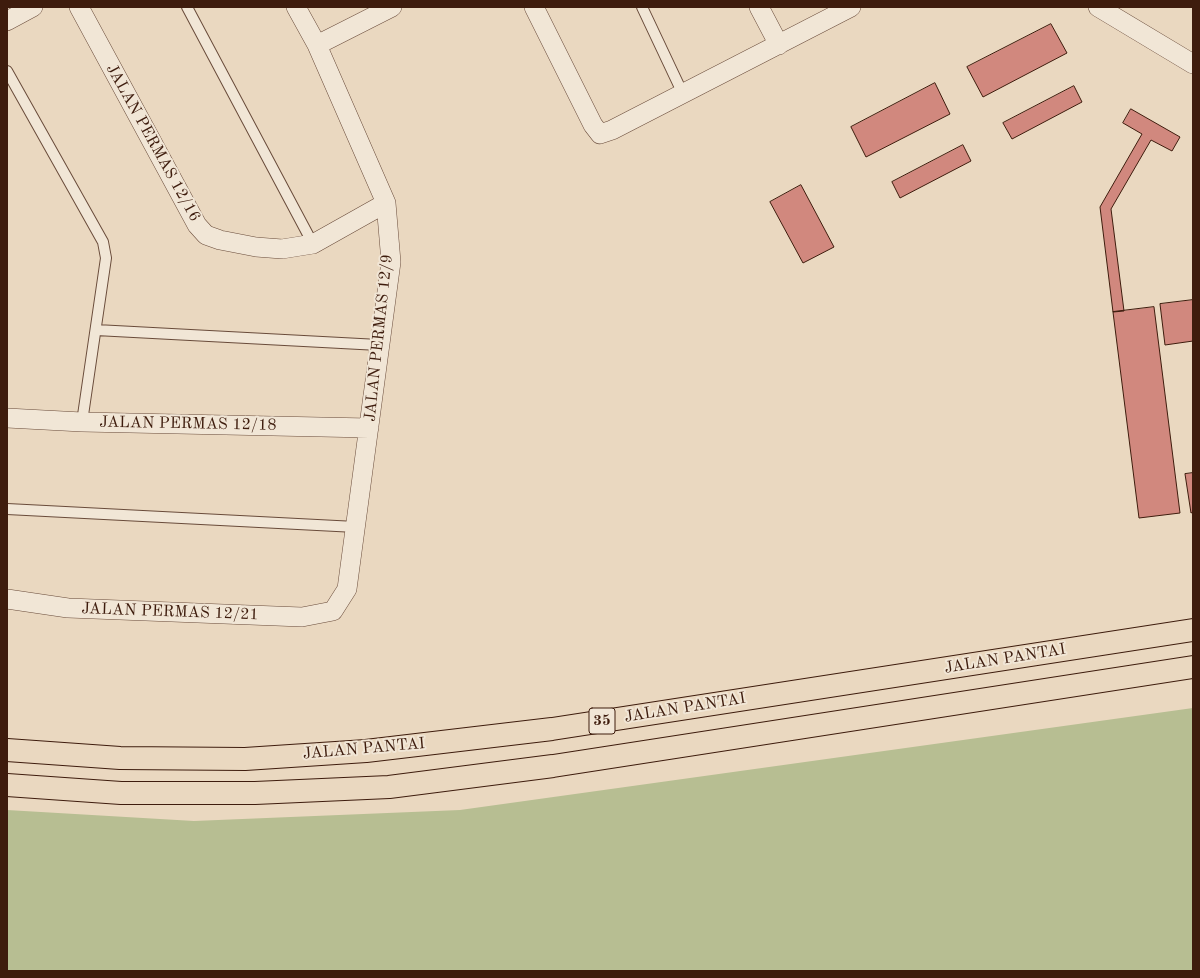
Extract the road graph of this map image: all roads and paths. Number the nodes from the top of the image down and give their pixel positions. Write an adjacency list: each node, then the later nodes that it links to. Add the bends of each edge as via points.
1 (33, 7): 11 (street)
2 (79, 7): 18 (street, JALAN PERMAS 12/16, via 197,225 206,235 256,247 282,250)
3 (187, 7): 18 (lane)
4 (296, 7): 12 (street, JALAN PERMAS 12/9)
5 (392, 7): 12 (street)
6 (534, 7): 16 (street, via 593,125 600,134)
7 (642, 7): 16 (lane)
8 (759, 7): 13 (street)
9 (851, 7): 13 (street)
10 (1098, 7): 14 (street)
11 (7, 21)
12 (317, 45): 17 (street, JALAN PERMAS 12/9)
13 (779, 45): 16 (street)
14 (1193, 64)
15 (7, 71): 19 (lane, via 103,242 106,258)
16 (683, 94)
17 (386, 203): 18 (street, JALAN PERMAS 12/16); 20 (street, JALAN PERMAS 12/9, via 391,262)
18 (313, 244)
19 (96, 330): 20 (lane); 22 (lane)
20 (380, 345): 23 (street, JALAN PERMAS 12/9)
21 (7, 418): 22 (street, JALAN PERMAS 12/18)
22 (82, 422): 23 (street, JALAN PERMAS 12/18)
23 (369, 428): 25 (street, JALAN PERMAS 12/9)
24 (7, 509): 25 (lane)
25 (356, 527): 27 (street, JALAN PERMAS 12/9, via 347,589)
26 (7, 599): 27 (street, JALAN PERMAS 12/21, via 68,608 302,618)
27 (333, 611)
28 (1193, 630): 30 (highway, JALAN PANTAI / 35, via 552,729 366,751 237,759 120,758)
29 (1193, 667): 31 (highway, 35, via 553,766 389,787 255,794 121,793)
30 (7, 750)
31 (7, 785)

